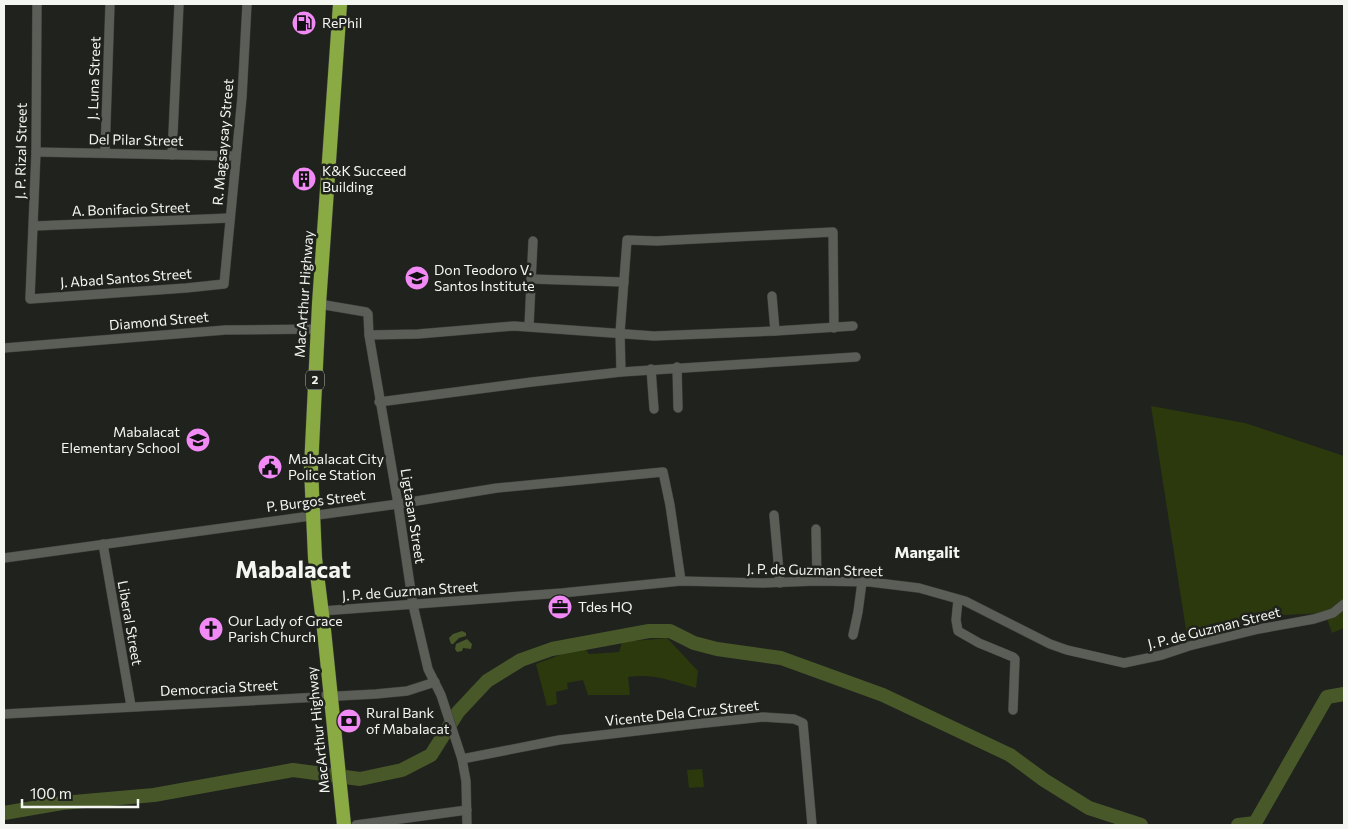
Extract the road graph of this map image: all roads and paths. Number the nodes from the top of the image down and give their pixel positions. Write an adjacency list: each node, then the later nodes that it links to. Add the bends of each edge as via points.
1 (37, 4): 6 (street, J. P. Rizal Street)
2 (110, 4): 7 (street, J. Luna Street)
3 (179, 4): 8 (street)
4 (246, 4): 9 (street, R. Magsaysay Street)
5 (340, 4): 18 (highway, MacArthur Highway / 2)
6 (36, 152): 7 (street, Del Pilar Street); 11 (street, J. P. Rizal Street)
7 (105, 154): 8 (street, Del Pilar Street)
8 (172, 155): 9 (street, Del Pilar Street)
9 (236, 156): 10 (street, R. Magsaysay Street)
10 (230, 218): 11 (street, A. Bonifacio Street); 15 (street, R. Magsaysay Street)
11 (34, 226): 17 (street, J. P. Rizal Street)
12 (533, 241): 13 (street)
13 (531, 279): 14 (street); 19 (street)
14 (624, 282): 21 (street, via 627,240 833,232); 24 (street)
15 (224, 284): 17 (street, J. Abad Santos Street)
16 (772, 296): 23 (street)
17 (30, 299)
18 (319, 304): 22 (highway, MacArthur Highway / 2); 25 (street, Ligtasan Street, via 366,312)
19 (529, 326): 24 (street); 25 (street)
20 (853, 326): 21 (street)
21 (834, 328): 23 (street)
22 (318, 329): 26 (street, Diamond Street, via 225,330); 36 (highway, MacArthur Highway / 2, via 311,468)
23 (775, 331): 24 (street, via 654,336)
24 (620, 333): 30 (street)
25 (369, 335): 31 (street, Ligtasan Street)
26 (4, 348)
27 (856, 357): 28 (street)
28 (677, 367): 29 (street); 32 (street)
29 (651, 369): 30 (street); 33 (street)
30 (620, 372): 31 (street)
31 (379, 402): 34 (street, Ligtasan Street)
32 (678, 408)
33 (654, 410)
34 (398, 504): 36 (street, P. Burgos Street); 40 (street, P. Burgos Street, via 497,488 662,472); 46 (street, Ligtasan Street)
35 (774, 515): 43 (street)
36 (312, 516): 38 (street, P. Burgos Street); 47 (highway, MacArthur Highway / 2)
37 (816, 530): 41 (street)
38 (103, 544): 39 (street, P. Burgos Street); 51 (street, Liberal Street)
39 (4, 558)
40 (681, 581): 43 (street, J. P. de Guzman Street); 46 (street, J. P. de Guzman Street)
41 (817, 581): 42 (street, J. P. de Guzman Street); 43 (street, J. P. de Guzman Street)
42 (862, 582): 44 (street, J. P. de Guzman Street, via 919,588); 48 (street)
43 (780, 583)
44 (958, 600): 45 (street, J. P. de Guzman Street, via 1050,644 1124,663 1259,629 1314,619); 52 (street, via 958,631 1016,659)
45 (1344, 604)
46 (413, 605): 47 (street, J. P. de Guzman Street); 49 (street, Ligtasan Street, via 428,669)
47 (322, 611): 50 (highway, MacArthur Highway / 2)
48 (853, 635)
49 (435, 682): 50 (street, Democracia Street, via 408,691); 54 (street, Ligtasan Street)
50 (331, 696): 51 (street, Democracia Street); 56 (highway, MacArthur Highway / 2)
51 (131, 706): 53 (street, Democracia Street)
52 (1013, 710)
53 (4, 714)
54 (462, 759): 55 (street, Ligtasan Street); 59 (street, Vicente Dela Cruz Street, via 559,740 763,717 794,719 803,723)
55 (467, 810): 57 (street); 58 (street, Ligtasan Street)
56 (344, 825)
57 (356, 825)
58 (467, 825)
59 (812, 825)

